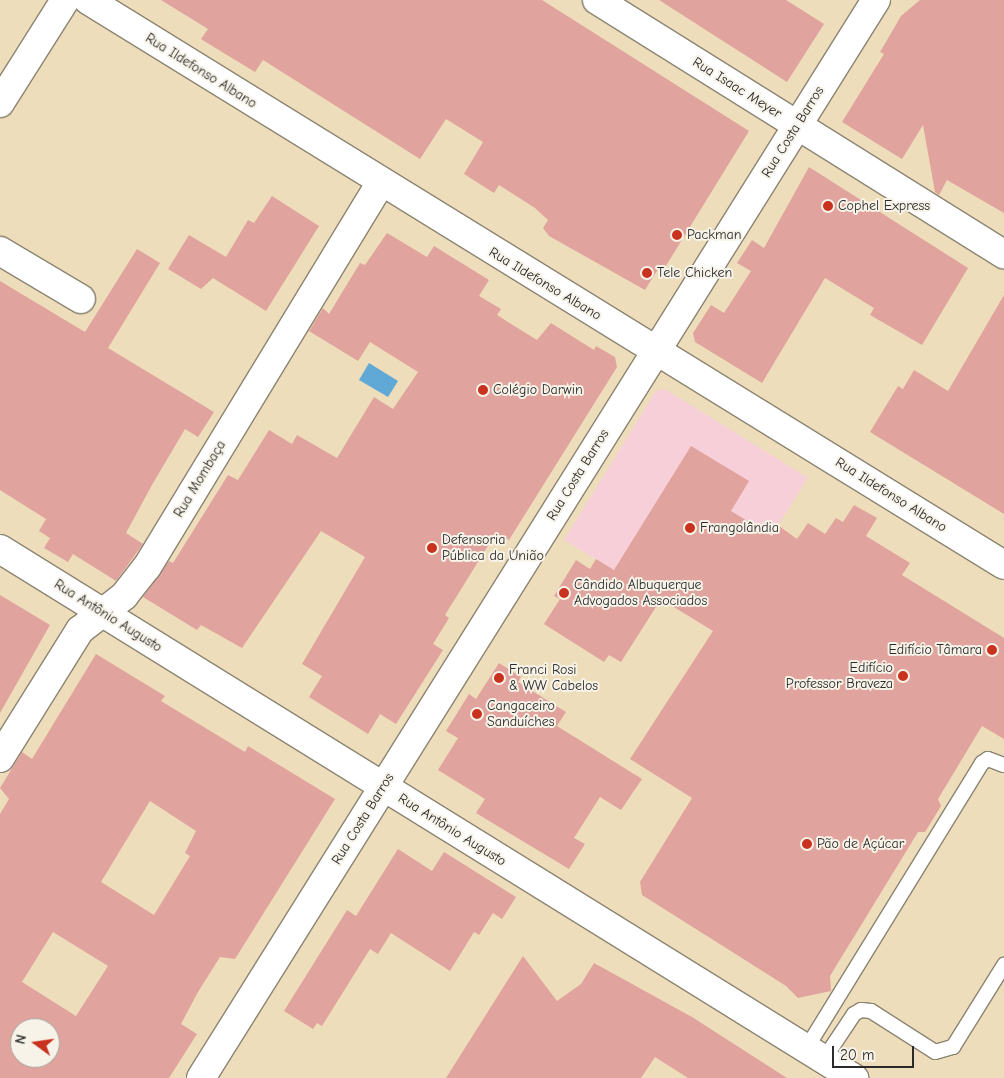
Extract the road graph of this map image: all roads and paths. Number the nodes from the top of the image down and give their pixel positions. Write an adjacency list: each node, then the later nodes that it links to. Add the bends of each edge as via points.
1 (65, 0): 5 (street)
2 (88, 0): 7 (street, Rua Ildefonso Albano)
3 (597, 0): 6 (street, Rua Isaac Meyer)
4 (876, 0): 6 (street, Rua Costa Barros)
5 (0, 103)
6 (797, 126): 9 (street, Rua Isaac Meyer); 11 (street, Rua Costa Barros)
7 (380, 184): 11 (street, Rua Ildefonso Albano); 14 (street, Rua Mombaça, via 146,567)
8 (0, 251): 10 (street)
9 (1004, 254)
10 (81, 299)
11 (656, 351): 13 (street, Rua Ildefonso Albano); 17 (street, Rua Costa Barros)
12 (0, 549): 14 (street, Rua Antônio Augusto)
13 (1004, 565)
14 (104, 613): 15 (street, Rua Mombaça, via 80,630); 17 (street, Rua Antônio Augusto)
15 (0, 758)
16 (1004, 765): 19 (lane, via 988,759 982,763)
17 (383, 787): 19 (street, Rua Antônio Augusto); 20 (street, Rua Costa Barros)
18 (1004, 965): 19 (lane, via 953,1047 935,1052 871,1011 854,1014)
19 (815, 1054): 21 (street, Rua Antônio Augusto)
20 (201, 1078)
21 (854, 1078)

